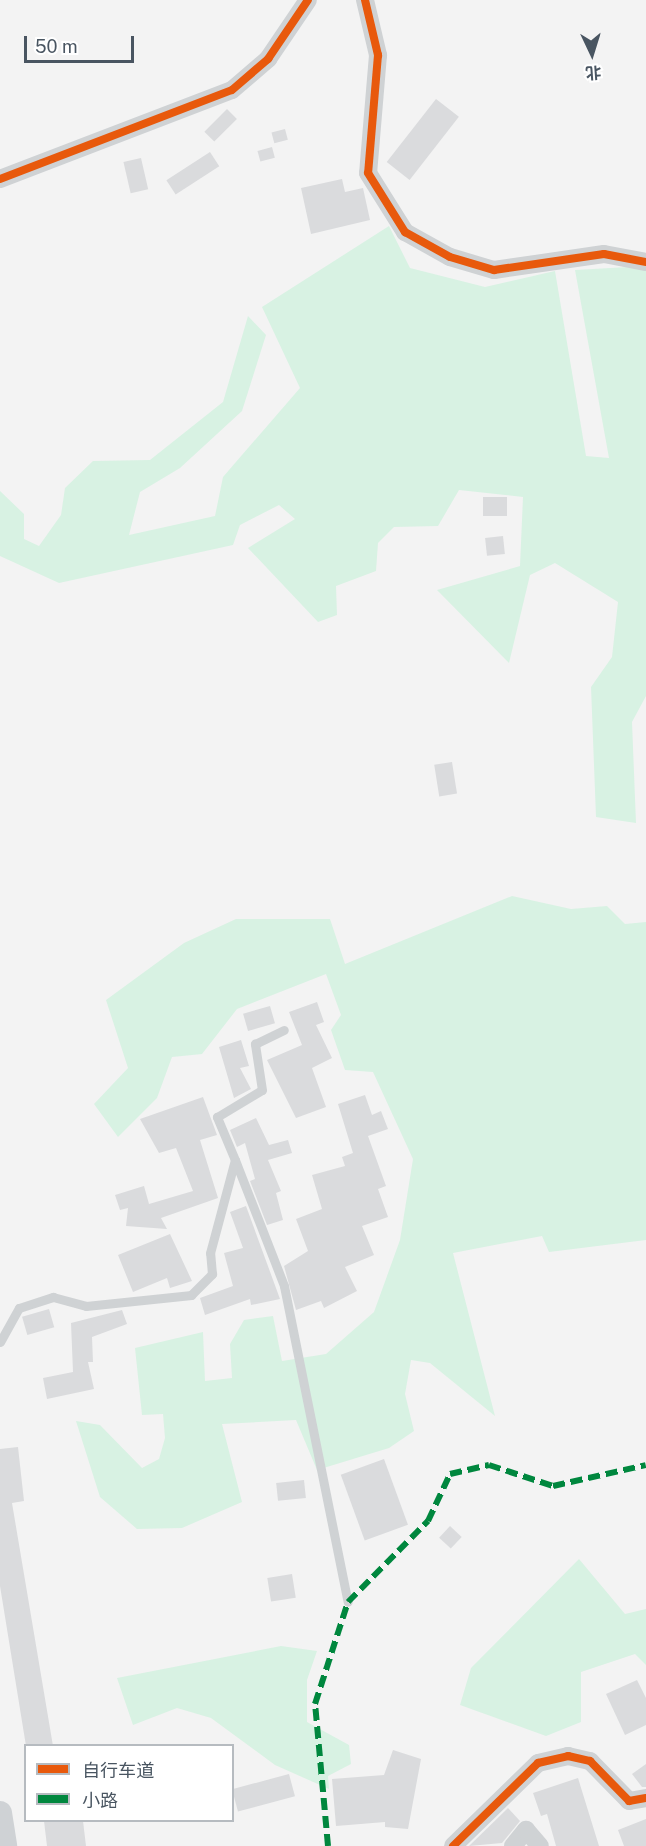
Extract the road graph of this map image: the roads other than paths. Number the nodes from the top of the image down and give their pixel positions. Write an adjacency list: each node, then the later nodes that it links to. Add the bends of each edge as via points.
1 (308, 0): 3 (street, via 268,59 232,90 88,141)
2 (365, 0): 4 (street, via 378,55 368,173 405,232 450,257 494,270 604,254)
3 (0, 179)
4 (646, 262)
5 (284, 1030): 6 (lane, via 255,1044 262,1090 217,1117)
6 (235, 1160): 7 (lane, via 210,1253 212,1274 190,1295 86,1306 53,1297 19,1308); 8 (lane, via 284,1286)
7 (0, 1342)
8 (348, 1602)
9 (646, 1798): 12 (street, via 629,1800 590,1761 558,1758 538,1764)
10 (0, 1813): 11 (street)
11 (5, 1846)
12 (453, 1846)
13 (513, 1846): 14 (street, via 526,1830)
14 (540, 1846)

